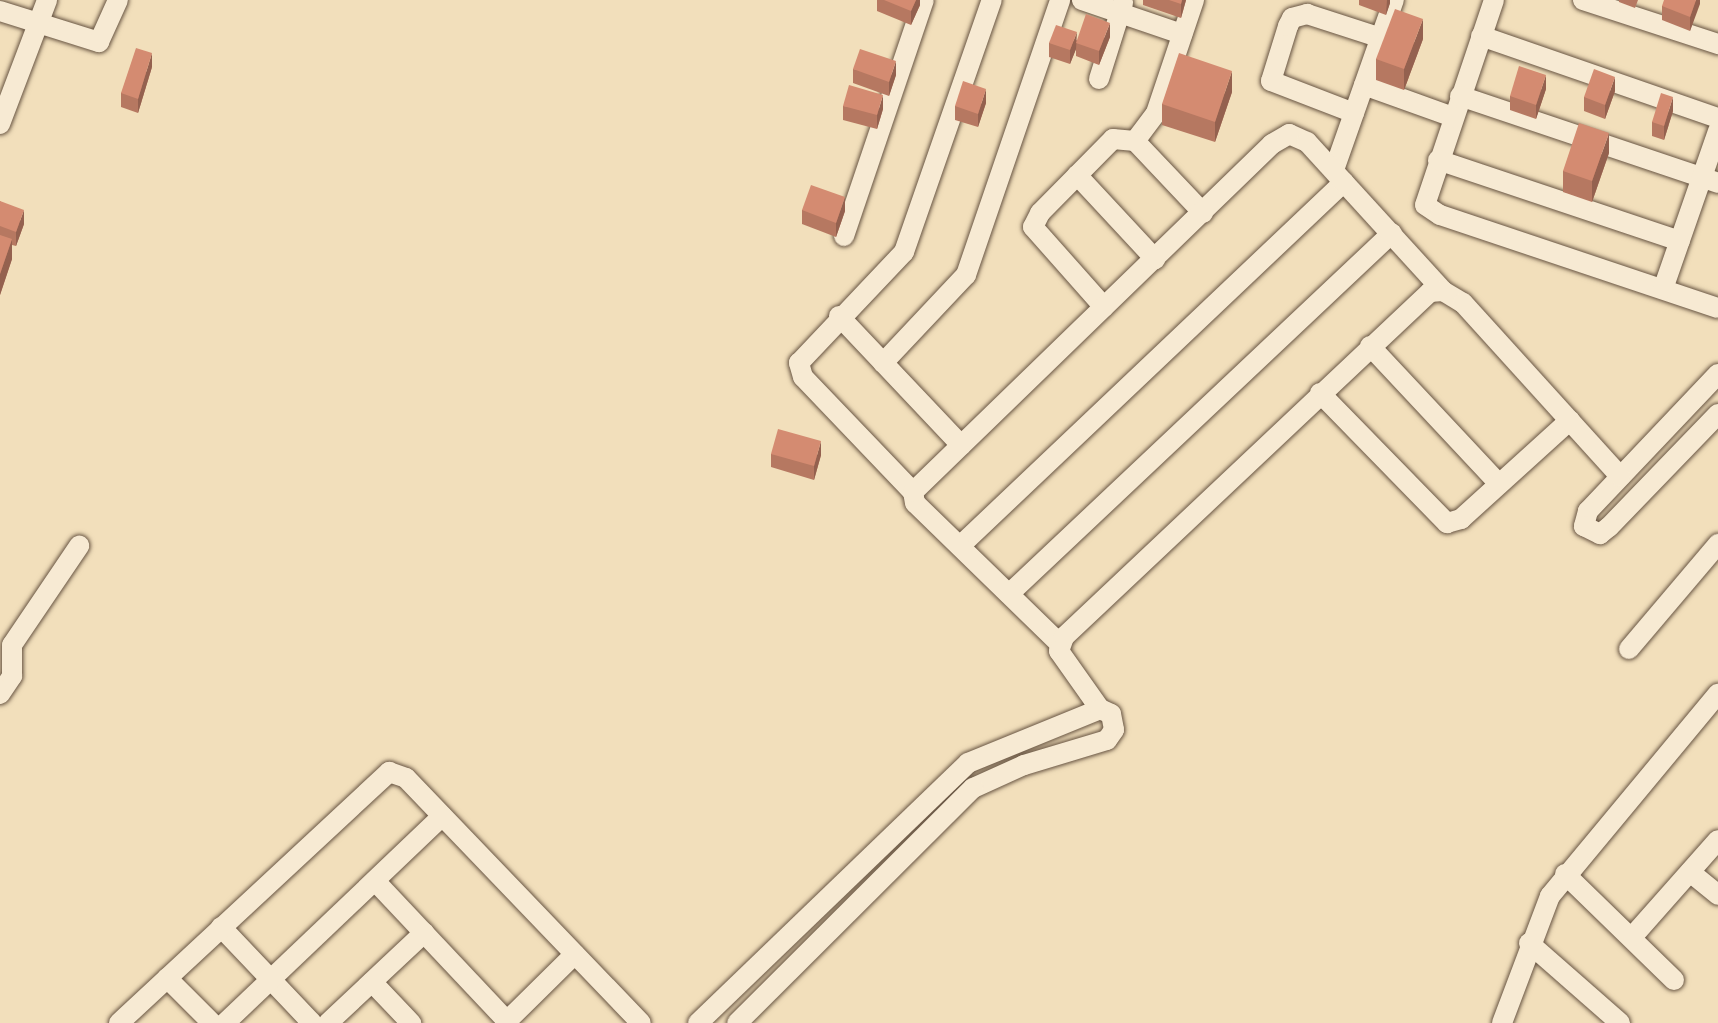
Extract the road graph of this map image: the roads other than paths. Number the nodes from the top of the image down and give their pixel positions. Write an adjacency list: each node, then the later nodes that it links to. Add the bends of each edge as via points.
1 (47, 0): 13 (street)
2 (118, 0): 13 (street, via 99,42)
3 (924, 0): 33 (street)
4 (992, 0): 40 (street, via 904,252)
5 (1060, 0): 42 (street, via 966,275)
6 (1082, 0): 11 (street)
7 (1194, 0): 14 (street)
8 (1394, 0): 16 (street)
9 (1494, 0): 15 (street)
10 (1583, 0): 17 (street)
11 (1122, 6): 14 (street); 18 (street)
12 (0, 11): 13 (street)
13 (38, 24): 24 (street)
14 (1182, 34): 26 (street, via 1156,113)
15 (1481, 36): 20 (street); 23 (street)
16 (1381, 38): 19 (street); 21 (street, via 1307,14 1292,18 1288,26 1271,81)
17 (1718, 44)
18 (1099, 79)
19 (1364, 85): 21 (street); 22 (street)
20 (1460, 96): 22 (street); 30 (street)
21 (1354, 113): 29 (street)
22 (1453, 117): 27 (street)
23 (1718, 118)
24 (0, 124)
25 (1718, 131): 30 (street)
26 (1135, 141): 28 (street, via 1113,139); 31 (street)
27 (1438, 160): 34 (street); 36 (street, via 1425,199 1429,210)
28 (1077, 175): 35 (street); 38 (street, via 1033,227)
29 (1339, 176): 31 (street, via 1307,142 1289,134 1272,144); 32 (street); 53 (street)
30 (1710, 180): 34 (street)
31 (1203, 213): 35 (street)
32 (1392, 233): 37 (street); 54 (street)
33 (844, 236)
34 (1680, 241): 36 (street)
35 (1155, 259): 38 (street)
36 (1663, 289): 39 (street)
37 (1443, 291): 41 (street, via 1422,295); 46 (street, via 1463,303)
38 (1104, 307): 47 (street)
39 (1718, 308)
40 (839, 316): 42 (street); 50 (street, via 804,355 798,370)
41 (1370, 346): 44 (street); 49 (street)
42 (883, 363): 47 (street)
43 (1718, 374): 48 (street)
44 (1320, 393): 49 (street, via 1440,520 1461,519); 55 (street)
45 (1718, 414): 48 (street, via 1609,527 1591,532 1583,517)
46 (1570, 420): 48 (street); 49 (street)
47 (961, 445): 50 (street)
48 (1620, 476)
49 (1499, 484)
50 (913, 492): 53 (street, via 915,503)
51 (1718, 545): 56 (street)
52 (79, 546): 57 (street, via 16,639 12,676)
53 (960, 546): 54 (street)
54 (1009, 594): 55 (street)
55 (1060, 644): 59 (street, via 1063,657)
56 (1629, 649)
57 (0, 694)
58 (1718, 694): 63 (street)
59 (1100, 709): 84 (street, via 977,757 958,770); 85 (street, via 1111,714 1112,736 973,788)
60 (442, 816): 64 (street); 66 (street, via 406,778 389,772); 70 (street)
61 (1718, 840): 62 (street)
62 (1690, 872): 65 (street); 68 (street)
63 (1565, 874): 68 (street); 69 (street)
64 (375, 881): 67 (street); 72 (street)
65 (1718, 895)
66 (221, 927): 71 (street); 72 (street)
67 (424, 933): 74 (street); 76 (street)
68 (1633, 936): 73 (street)
69 (1529, 943): 75 (street); 86 (street)
70 (575, 954): 76 (street); 83 (street)
71 (167, 978): 77 (street); 78 (street)
72 (271, 979): 79 (street); 80 (street)
73 (1674, 980)
74 (372, 982): 81 (street); 82 (street)
75 (1509, 1019)
76 (506, 1022)
77 (119, 1023)
78 (212, 1023)
79 (225, 1023)
80 (312, 1023)
81 (328, 1023)
82 (411, 1023)
83 (641, 1023)
84 (698, 1023)
85 (737, 1023)
86 (1620, 1023)

